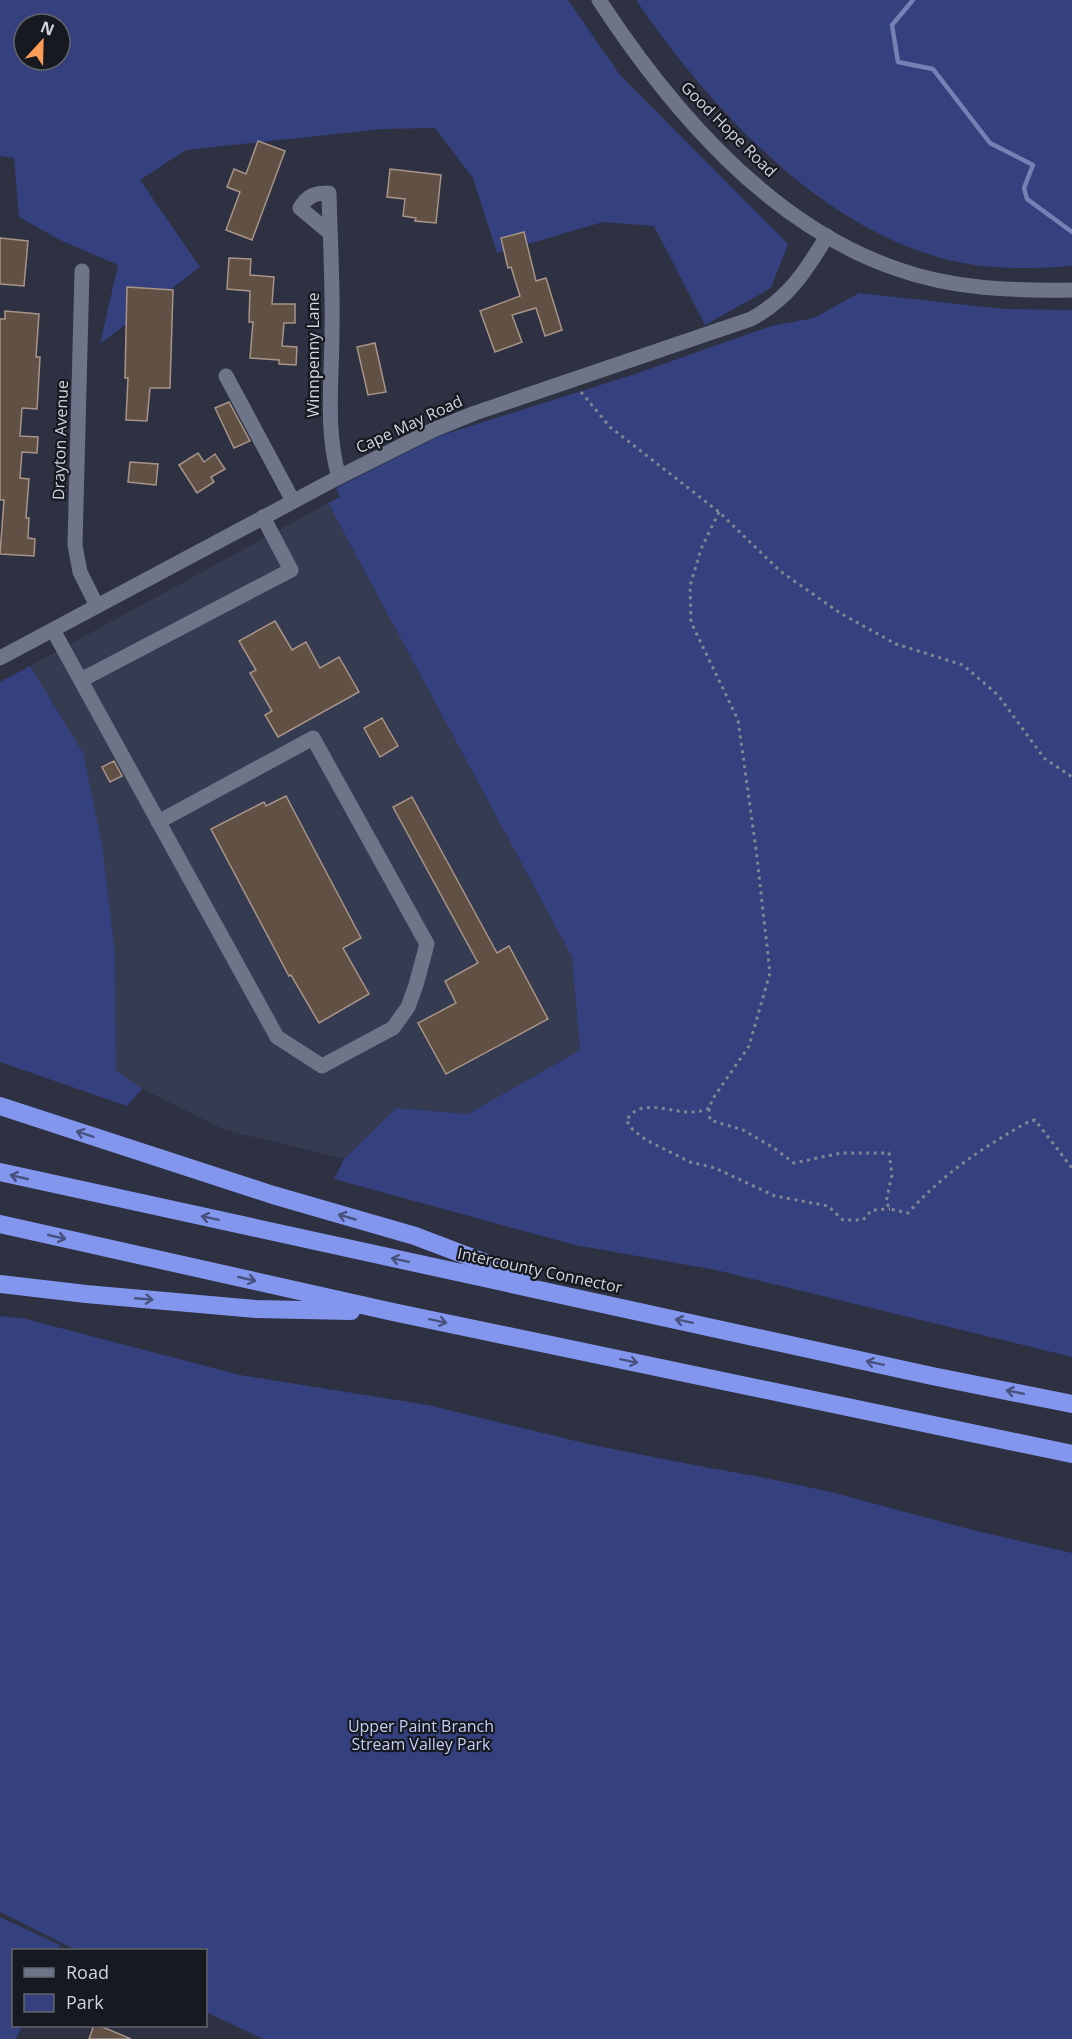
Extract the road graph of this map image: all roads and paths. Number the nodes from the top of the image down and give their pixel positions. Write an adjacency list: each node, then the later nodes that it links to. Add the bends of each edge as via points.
1 (599, 0): 3 (street, Good Hope Road, via 646,67 708,139 776,201)
2 (330, 233): 8 (street, Winnpenny Lane, via 331,431)
3 (827, 236): 5 (street, Good Hope Road, via 878,262 939,281 1002,290); 7 (street, Cape May Road, via 790,289 764,312 718,332)
4 (82, 271): 12 (street, Drayton Avenue, via 75,545 80,572)
5 (1072, 290)
6 (226, 376): 9 (street)
7 (573, 381): 8 (street, Cape May Road, via 441,426); 10 (path, via 610,428)
8 (339, 477): 9 (street, Cape May Road)
9 (293, 501): 11 (street, Cape May Road)
10 (719, 512): 16 (path, via 780,571 840,613 896,644 963,665 998,695 1044,758); 19 (path, via 701,549 690,585 691,622 738,720 770,974 749,1046)
11 (263, 518): 12 (street, Cape May Road); 15 (street, via 291,570)
12 (97, 606): 13 (street, Cape May Road)
13 (53, 630): 14 (street, Cape May Road); 15 (street)
14 (0, 658)
15 (81, 680): 17 (street)
16 (1072, 777)
17 (158, 822): 17 (street, via 314,738 427,944 417,985 393,1028 322,1066 277,1036)
18 (0, 1106): 25 (highway, one-way to 18, via 415,1236 273,1195)
19 (709, 1108): 22 (path, via 710,1120 744,1130 794,1163 841,1154 889,1153 892,1175 886,1202); 22 (path, via 699,1113 635,1110 626,1120 646,1140 690,1162 715,1168 775,1196 828,1206 843,1220 863,1220 872,1210)
20 (1072, 1168): 22 (path, via 1035,1120 978,1151 908,1213)
21 (0, 1172): 25 (highway, Intercounty Connector, one-way to 21)
22 (890, 1209)
23 (0, 1224): 26 (highway, one-way to 26)
24 (0, 1284): 26 (highway, one-way to 26, via 256,1309)
25 (581, 1299): 27 (highway, Intercounty Connector, one-way to 25)
26 (393, 1312): 28 (highway, one-way to 28)
27 (1072, 1404)
28 (1072, 1454)

